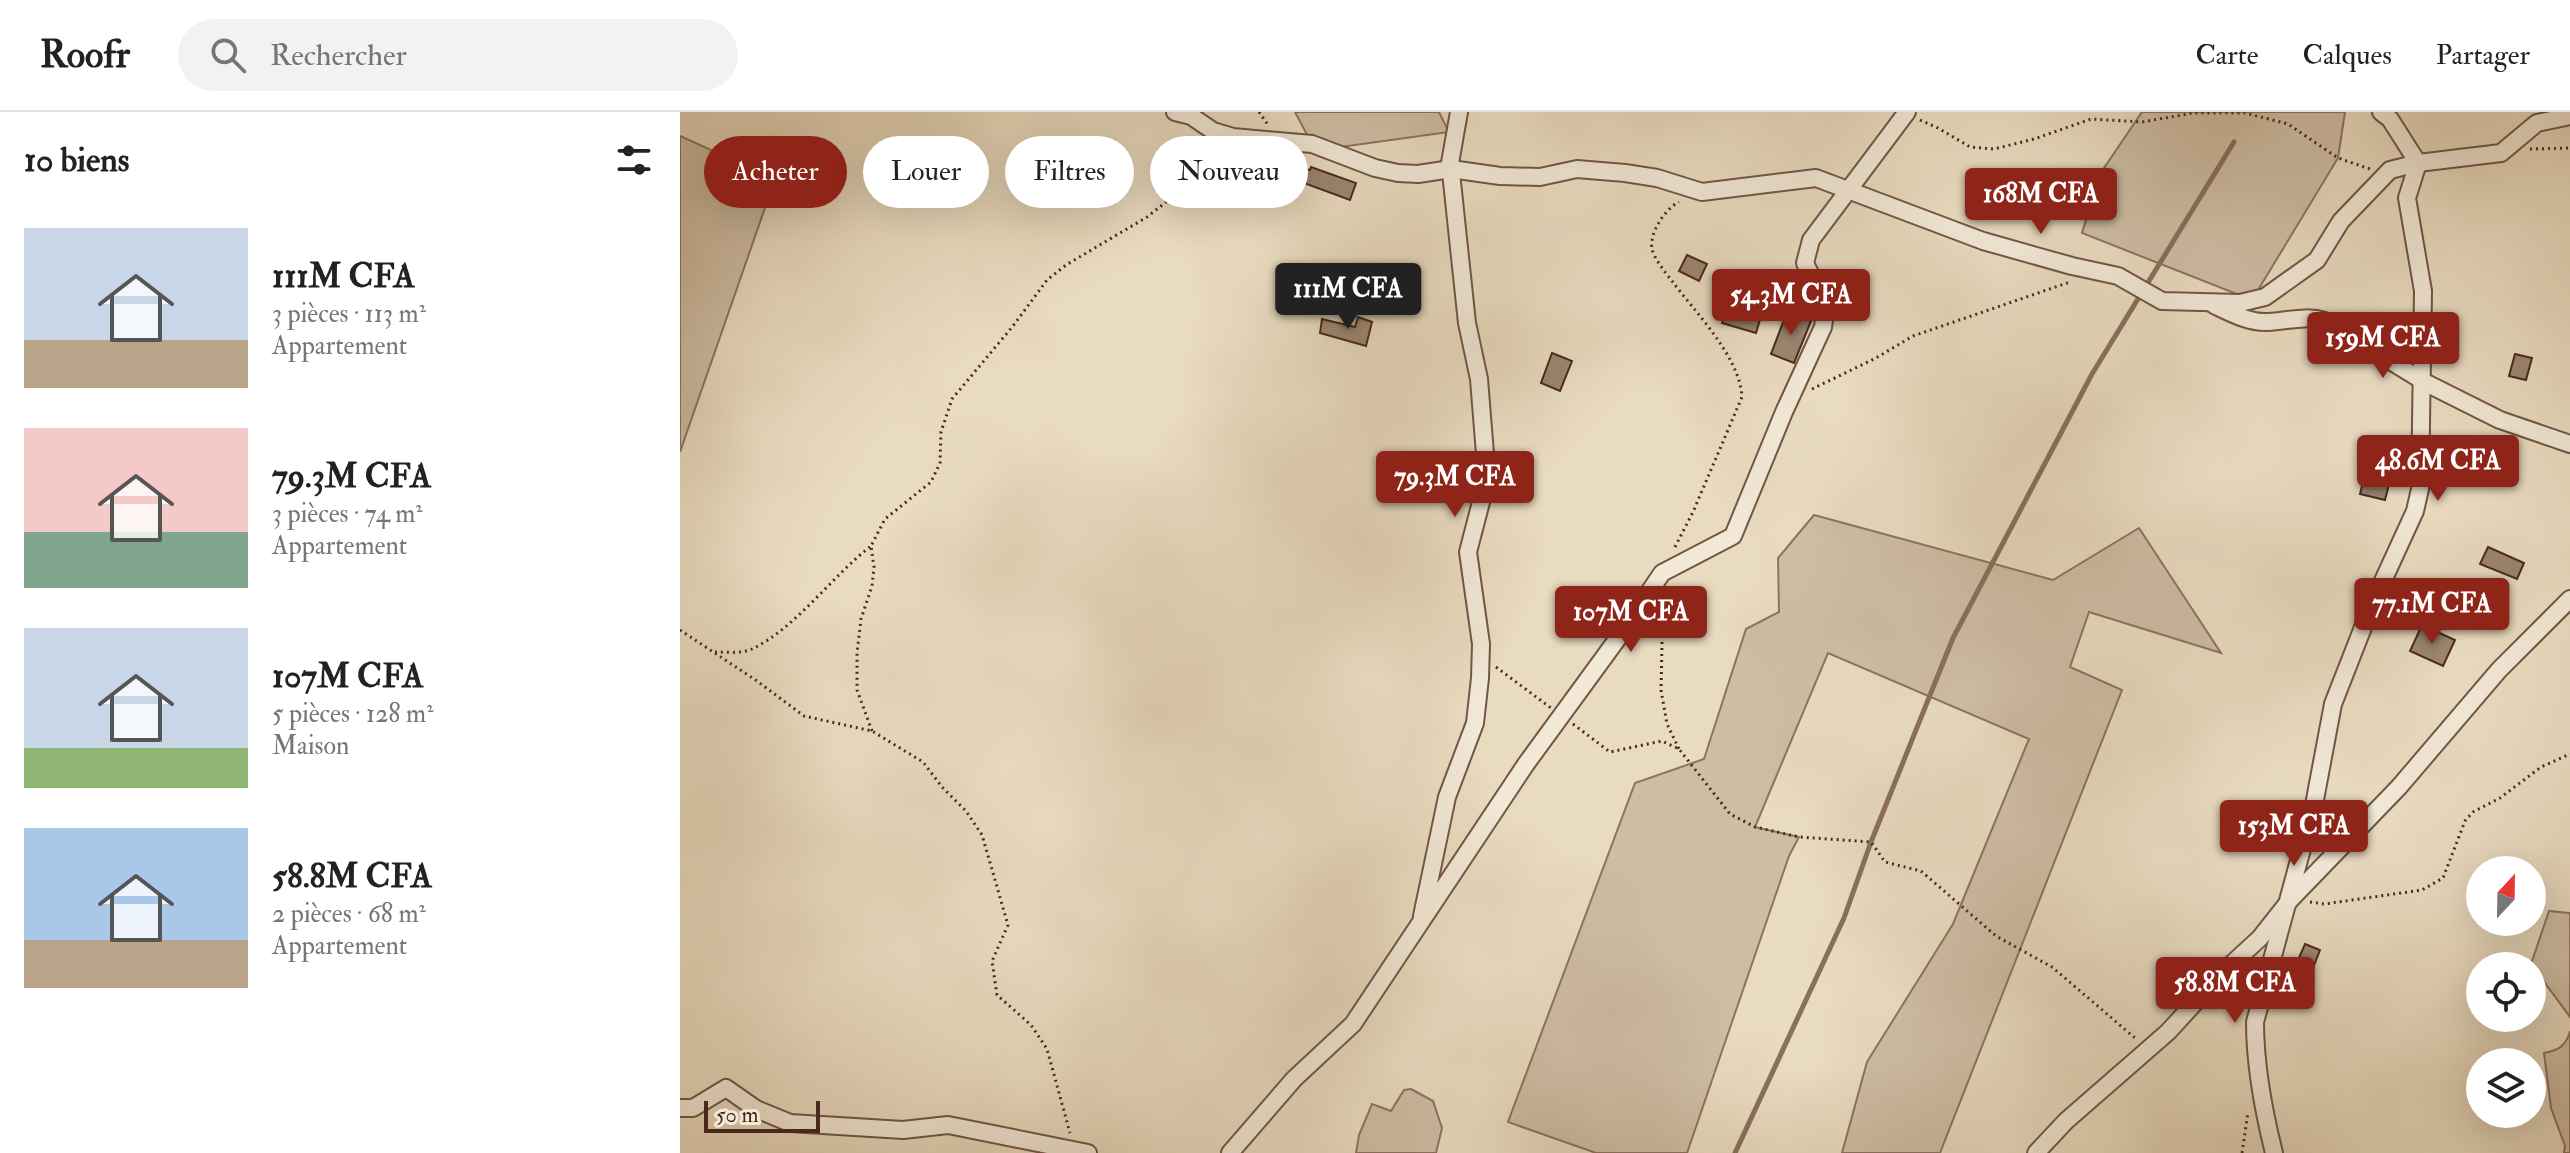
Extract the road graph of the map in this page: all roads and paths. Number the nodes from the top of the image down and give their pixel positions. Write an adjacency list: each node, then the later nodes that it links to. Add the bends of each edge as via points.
1 (1175, 112): 7 (street)
2 (1459, 112): 11 (street)
3 (2381, 112): 10 (street)
4 (1906, 113): 5 (path, via 1970,147 1994,149 2091,119 2142,122 2193,113); 13 (street)
5 (2244, 113): 12 (path, via 2288,124 2338,158 2365,169)
6 (2570, 116): 9 (street, via 2537,123)
7 (1213, 131): 11 (street, via 1312,144 1398,173); 20 (path, via 1196,144 1175,195 1047,280 952,399 941,432 940,463 931,482 885,519)
8 (2570, 148): 9 (path)
9 (2501, 153): 10 (street)
10 (2418, 163): 12 (street); 17 (street, via 2407,198 2423,291)
11 (1451, 169): 14 (street, via 1540,177 1577,169 1625,173); 26 (street, via 1487,479 1468,552)
12 (2390, 170): 16 (street, via 2341,221 2317,260 2265,297)
13 (1848, 189): 14 (street, via 1816,178); 15 (street, via 1983,241); 22 (street, via 1811,240 1805,263 1826,307 1823,327 1733,536)
14 (1702, 192): 21 (path, via 1670,206 1653,234 1652,249 1726,353 1742,397)
15 (2096, 272): 16 (street, via 2118,276 2162,301); 18 (path, via 1913,336)
16 (2208, 303): 17 (street, via 2265,322 2311,317 2325,321)
17 (2422, 380): 19 (street, via 2500,420); 31 (street, via 2415,511 2333,704)
18 (1806, 394)
19 (2570, 444)
20 (871, 546): 25 (path, via 772,636 750,650); 28 (path, via 874,567 861,619 857,690)
21 (1675, 548)
22 (1662, 573): 27 (street); 29 (path, via 1661,690 1667,724)
23 (2570, 599): 31 (street)
24 (680, 630): 25 (path)
25 (714, 652): 28 (path, via 804,716)
26 (1481, 654): 27 (path); 32 (street, via 1475,723 1447,797)
27 (1561, 716): 29 (path, via 1610,752 1662,741); 32 (street)
28 (872, 731): 35 (path, via 923,762 982,835 1008,925 992,961 997,995 1031,1025 1047,1049 1070,1131)
29 (1679, 749): 33 (path, via 1730,814 1755,827 1799,837 1871,842 1885,862 1921,871 1996,936 2052,967)
30 (2570, 754): 31 (path, via 2473,812 2443,878 2422,890 2324,904)
31 (2290, 900): 33 (street, via 2260,938); 39 (street, via 2255,1022 2255,1057)
32 (1421, 922): 37 (street, via 1353,1024 1294,1079)
33 (2148, 1050): 38 (street)
34 (680, 1108): 35 (street, via 693,1108 726,1088 756,1109 790,1123 903,1130 948,1125)
35 (1070, 1150): 36 (street)
36 (1088, 1153)
37 (1230, 1153)
38 (2036, 1153)
39 (2274, 1153)

